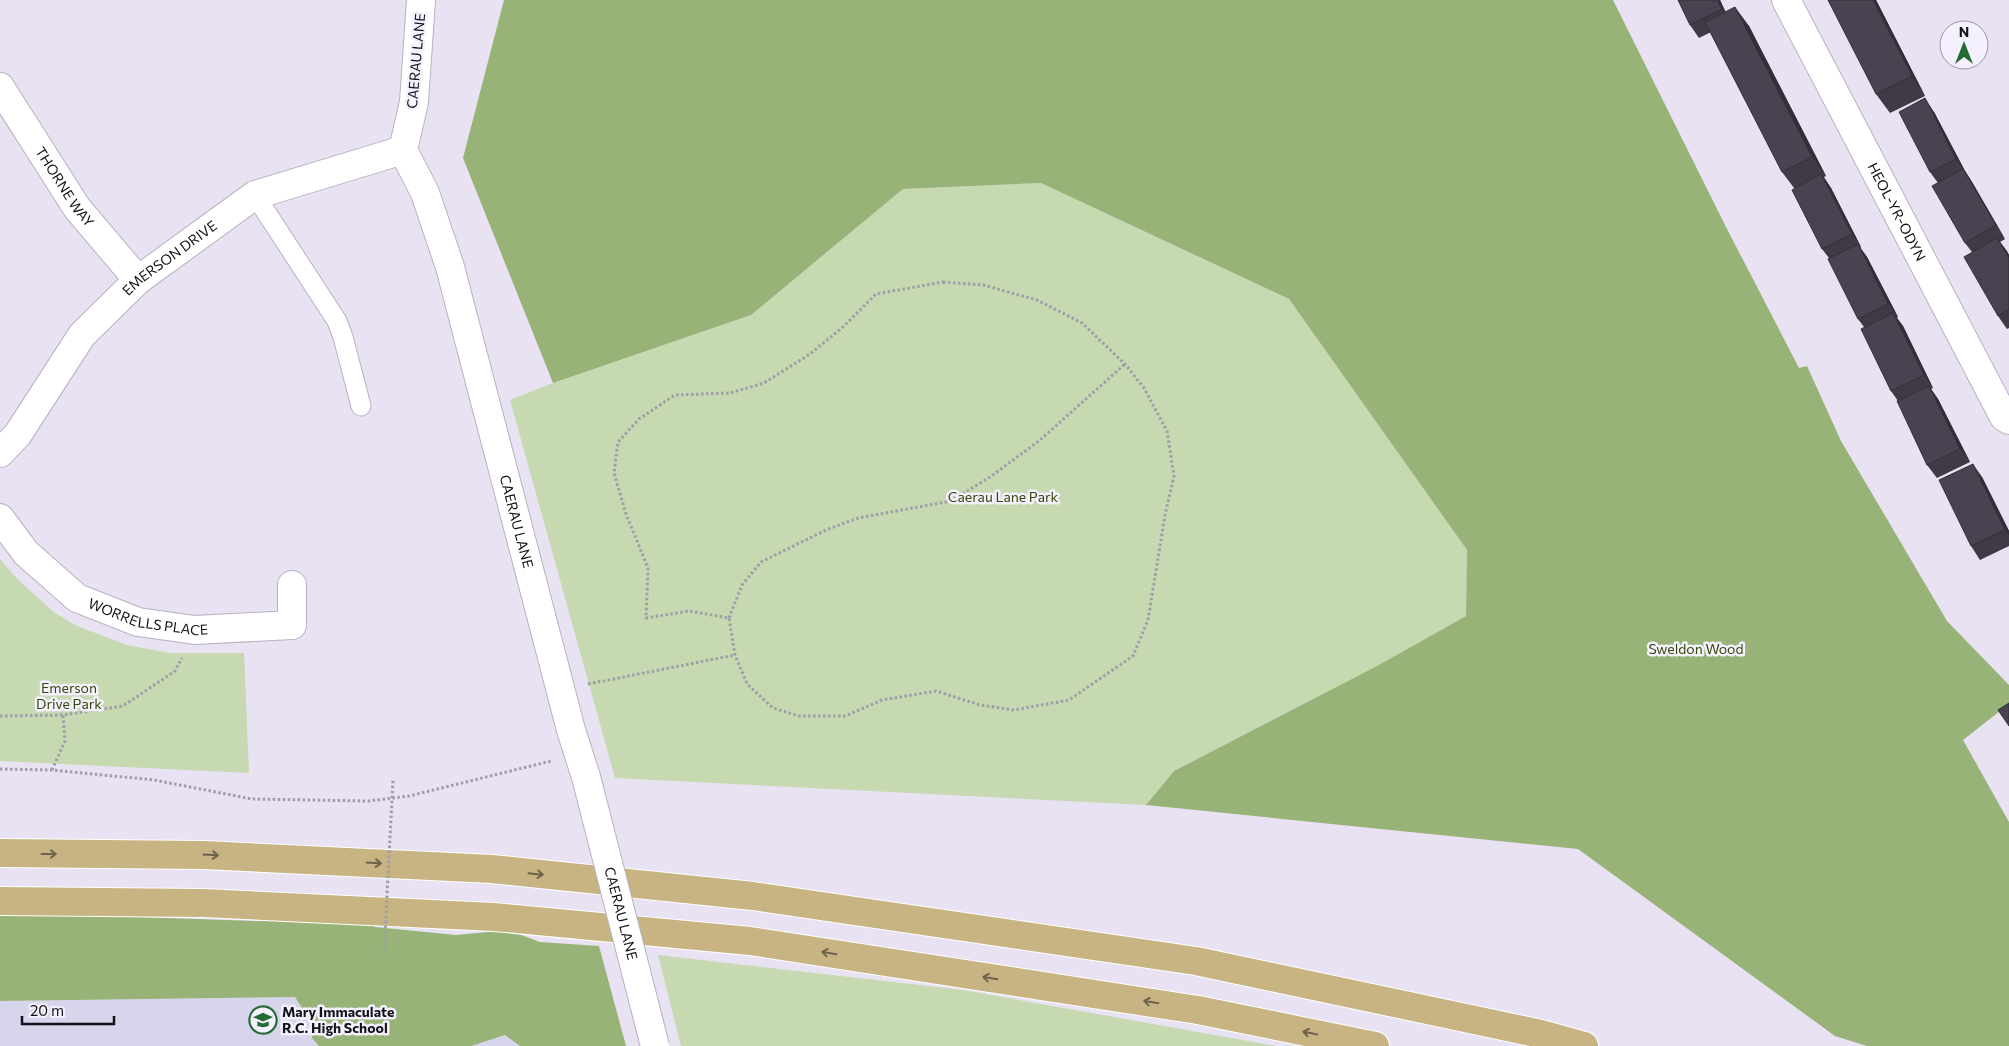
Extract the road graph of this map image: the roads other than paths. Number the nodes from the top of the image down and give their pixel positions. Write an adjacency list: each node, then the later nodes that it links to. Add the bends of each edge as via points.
1 (422, 0): 4 (street, CAERAU LANE, via 414,102)
2 (1786, 0): 8 (street, HEOL-YR-ODYN, via 2004,417)
3 (0, 87): 6 (street, THORNE WAY, via 77,208)
4 (403, 150): 5 (street, EMERSON DRIVE); 14 (street, CAERAU LANE, bridge, via 425,193 450,267)
5 (256, 195): 6 (street, EMERSON DRIVE); 7 (lane, via 337,321)
6 (138, 280): 9 (street, EMERSON DRIVE, via 82,335 18,434)
7 (360, 406)
8 (2009, 420)
9 (0, 453)
10 (0, 518): 11 (street, WORRELLS PLACE, via 26,553 77,598 138,622 195,630 292,625)
11 (292, 585)
12 (0, 854): 16 (main road, one-way to 16, via 204,855 492,869 753,896 1196,961)
13 (0, 901): 15 (main road, one-way to 13, via 1198,1010 750,941 494,917 203,903)
14 (655, 1046)
15 (1375, 1046)
16 (1584, 1046)

